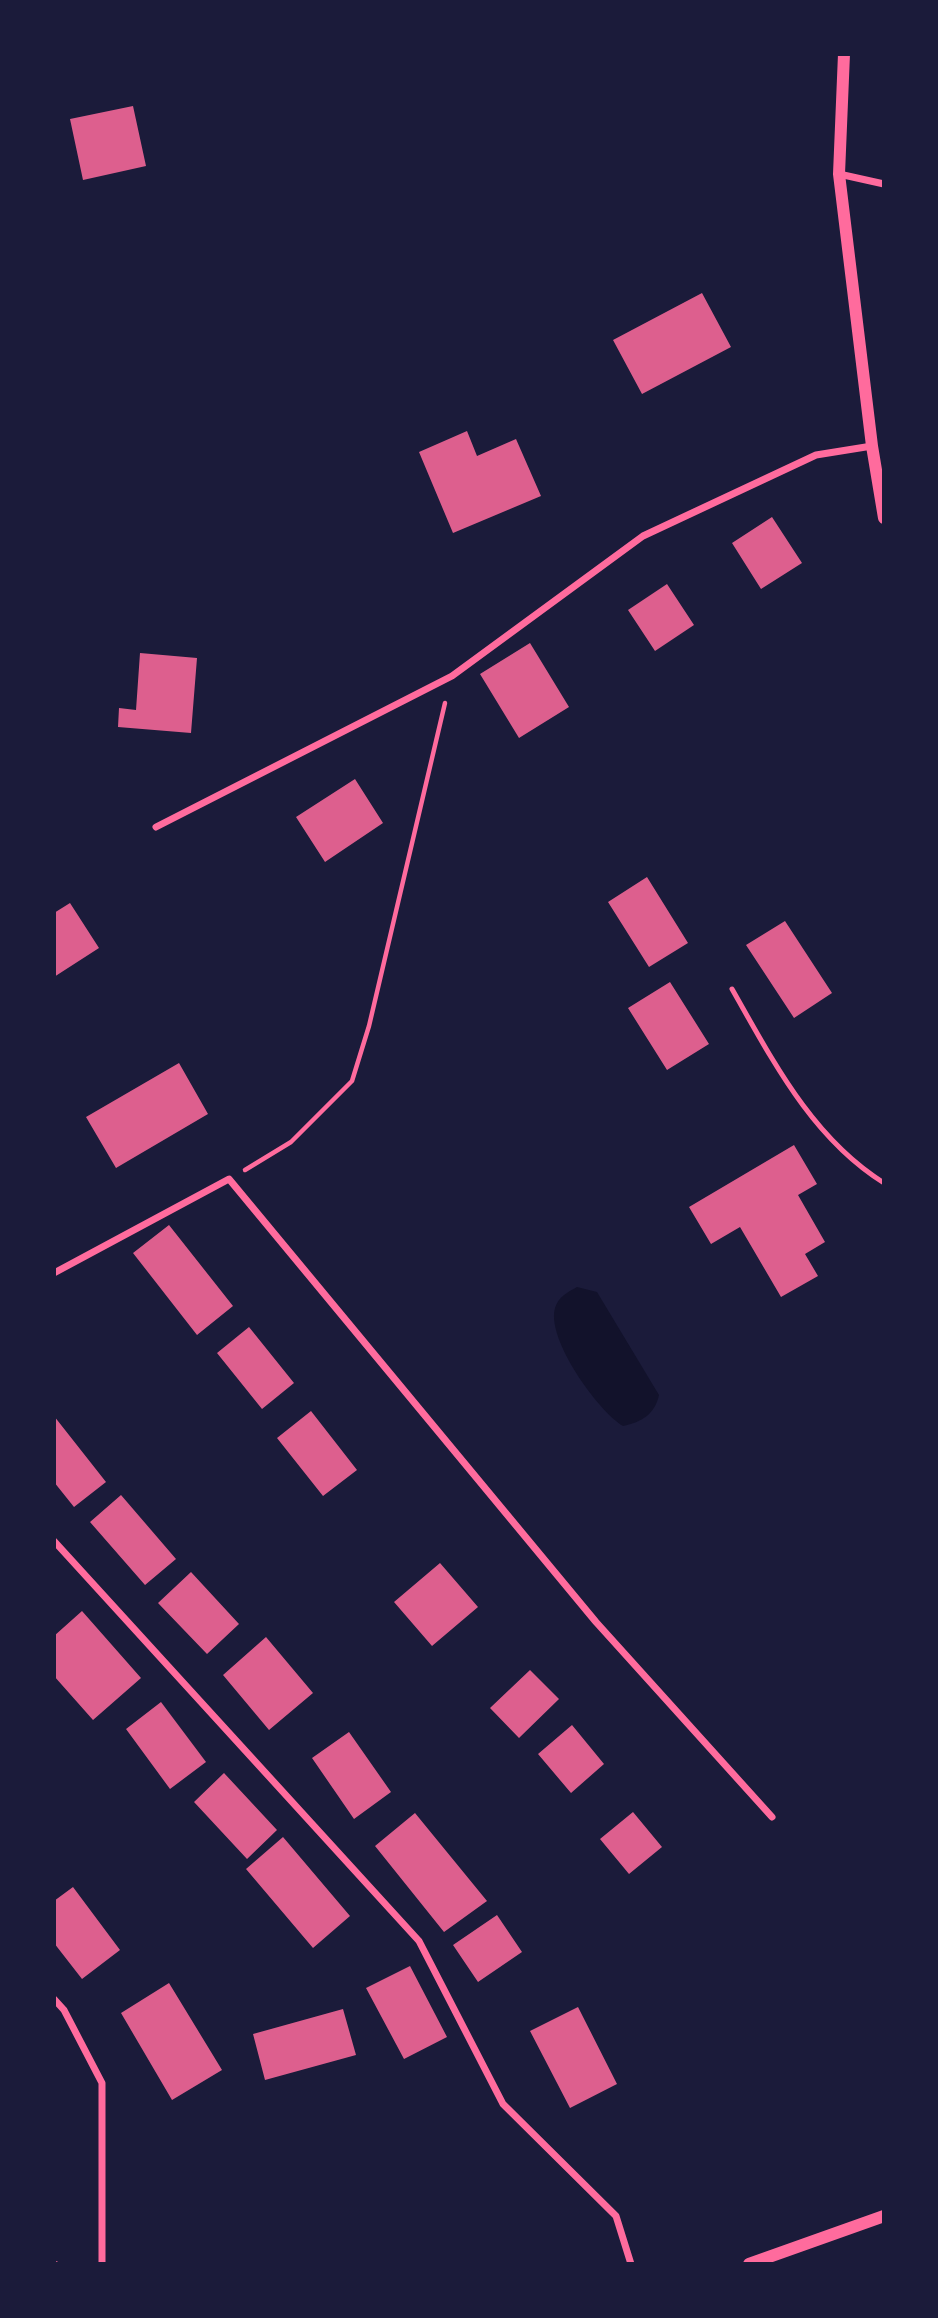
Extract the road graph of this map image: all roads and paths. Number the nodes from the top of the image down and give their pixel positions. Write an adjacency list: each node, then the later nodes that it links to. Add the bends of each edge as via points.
1 (844, 54): 2 (street)
2 (839, 174): 3 (street); 4 (street)
3 (884, 184)
4 (872, 446): 5 (street); 6 (street, via 816,455 643,536)
5 (884, 518)
6 (452, 676): 7 (street); 9 (path, via 352,1081 291,1142)
7 (156, 827)
8 (732, 989): 10 (lane, via 791,1092 854,1164)
9 (229, 1180): 11 (street); 13 (street, via 596,1622)
10 (884, 1183)
11 (54, 1273)
12 (54, 1541): 17 (street, via 419,1941 503,2104 616,2216)
13 (772, 1817)
14 (54, 1999): 16 (street, via 102,2083)
15 (884, 2216): 18 (street)
16 (102, 2264)
17 (631, 2264)
18 (749, 2264)

